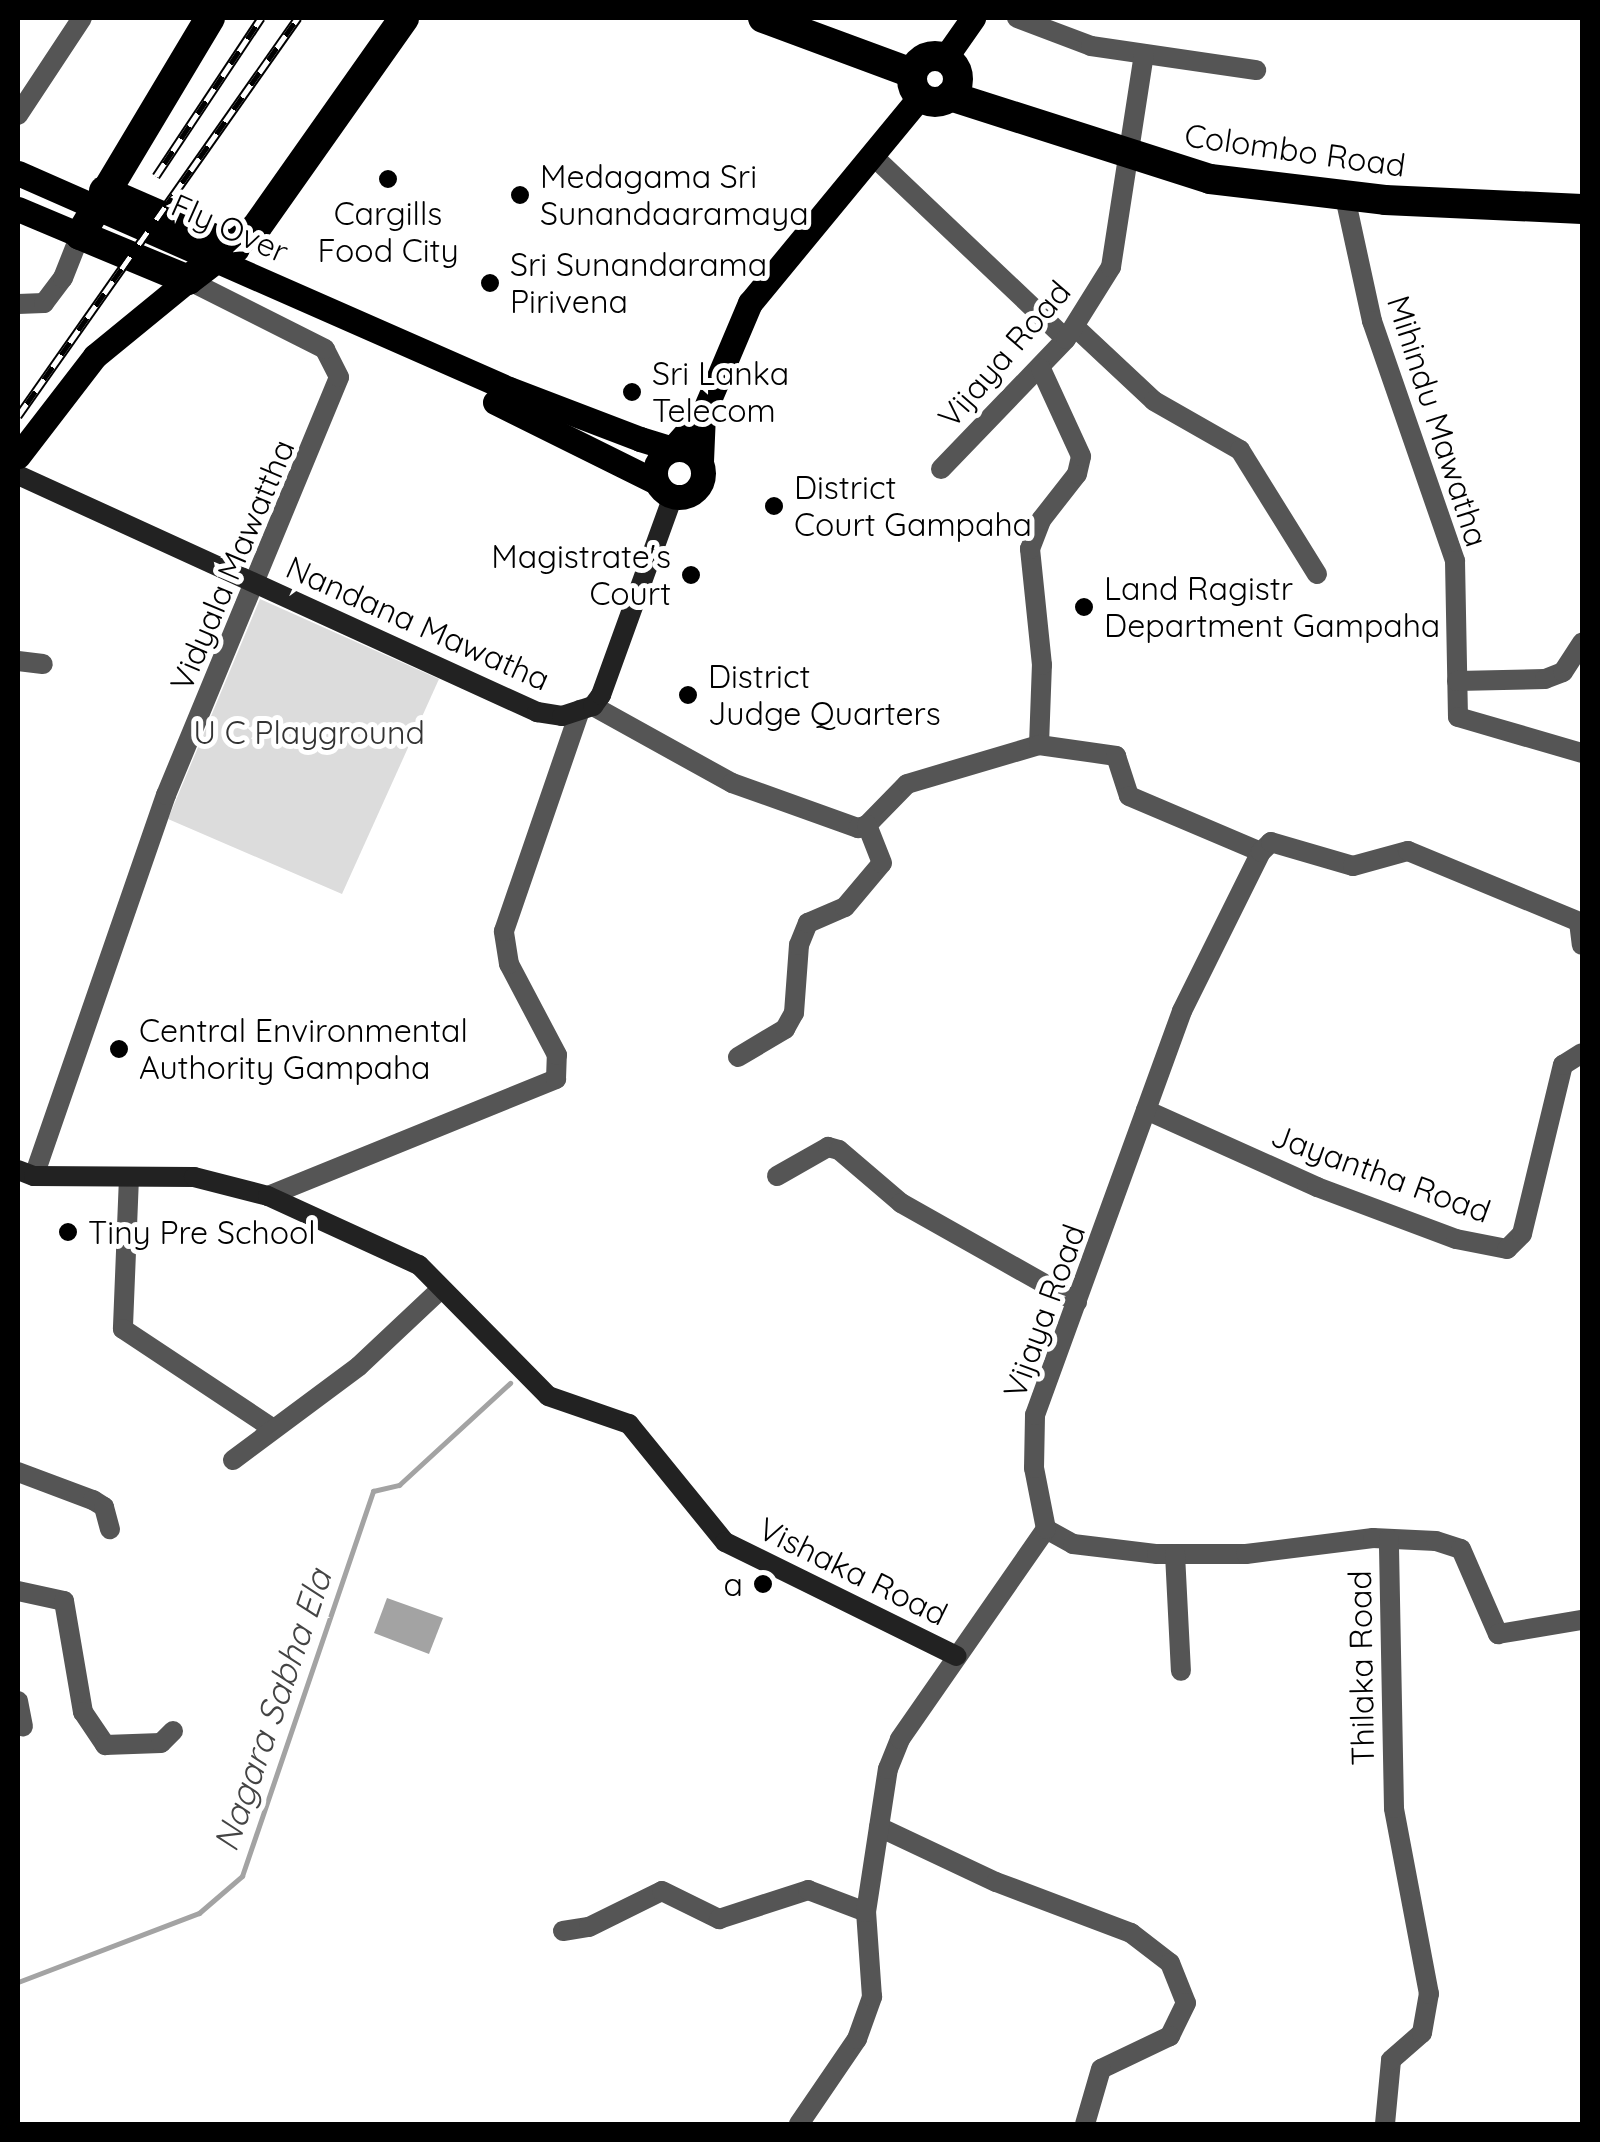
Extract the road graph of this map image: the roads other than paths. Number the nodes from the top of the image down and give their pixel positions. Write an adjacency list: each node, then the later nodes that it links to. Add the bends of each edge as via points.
1 (82, 18): 10 (street)
2 (210, 18): 18 (highway)
3 (404, 18): 22 (highway, via 299,174)
4 (764, 18): 9 (highway, Colombo Road)
5 (974, 18): 9 (main road)
6 (1017, 18): 7 (street, via 1091,46)
7 (1144, 55): 8 (street); 11 (street, Vijaya Road)
8 (1256, 70)
9 (937, 80): 11 (highway, Colombo Road); 12 (main road)
10 (18, 115)
11 (1128, 148): 15 (highway, Colombo Road, via 1210,178); 25 (street, Vijaya Road, via 1111,267)
12 (872, 154): 25 (street); 29 (main road, via 750,303)
13 (18, 156): 18 (main road)
14 (18, 173): 26 (main road, Fly Over)
15 (1346, 188): 17 (highway, Colombo Road); 19 (highway, Colombo Road); 41 (street, Mihindu Mawatha, via 1372,320 1455,561)
16 (18, 190): 26 (main road, Fly Over)
17 (1582, 191)
18 (104, 192): 21 (highway); 22 (highway)
19 (1582, 209)
20 (18, 210): 21 (main road)
21 (80, 235): 23 (highway); 24 (street, via 63,278 44,303)
22 (235, 248): 23 (highway)
23 (188, 280): 31 (main road, via 94,356); 37 (street, Vidyala Mawattha, via 324,349 339,377)
24 (18, 304)
25 (1070, 333): 27 (street, Vijaya Road); 36 (street, via 1154,401 1240,450)
26 (410, 355): 28 (main road)
27 (1041, 369): 33 (street, Vijaya Road); 43 (street, via 1081,456 1077,474 1041,520 1030,549 1042,665)
28 (458, 376): 30 (main road); 35 (main road)
29 (703, 414): 30 (main road); 32 (main road)
30 (672, 449): 32 (main road, via 689,450); 35 (main road, via 659,458)
31 (18, 456)
32 (701, 461): 35 (main road, via 700,486)
33 (941, 468)
34 (18, 475): 37 (street, Nandana Mawatha)
35 (665, 489): 42 (street)
36 (1316, 574)
37 (257, 586): 42 (street, Nandana Mawatha, via 537,712 562,716); 51 (street, Vidyala Mawattha, via 166,796)
38 (1582, 643): 41 (street, via 1563,672 1545,678)
39 (18, 660): 40 (street)
40 (44, 664)
41 (1457, 681): 44 (street, Mihindu Mawatha, via 1458,716)
42 (586, 708): 45 (street, via 732,783 858,828); 54 (street, via 504,931 509,964 556,1055 556,1079)
43 (1039, 745): 45 (street, via 908,784); 46 (street, via 1116,756 1129,796)
44 (1582, 753)
45 (868, 825): 49 (street, via 882,864 845,907 808,923 799,945 794,1013 785,1029)
46 (1261, 852): 47 (street, via 1271,842 1353,866 1408,851 1579,922); 50 (street, Vijaya Road, via 1182,1011)
47 (1582, 945)
48 (1582, 1053): 50 (street, Jayantha Road, via 1563,1066 1522,1234 1506,1249 1456,1239 1317,1187)
49 (738, 1058)
50 (1146, 1110): 56 (street, Vijaya Road)
51 (26, 1173): 53 (street, Vishaka Road)
52 (778, 1176): 56 (street, via 828,1147 840,1150 901,1204)
53 (129, 1177): 54 (street, Vishaka Road, via 194,1176); 57 (street, via 123,1330)
54 (268, 1196): 55 (street, Vishaka Road, via 419,1264)
55 (441, 1289): 57 (street, via 359,1366); 66 (street, Vishaka Road, via 548,1396 629,1424 725,1542)
56 (1076, 1302): 61 (street, Vijaya Road, via 1035,1415 1034,1468)
57 (272, 1428): 58 (street)
58 (233, 1460)
59 (18, 1472): 60 (street, via 93,1500 104,1507)
60 (110, 1529)
61 (1046, 1529): 63 (street, Thilaka Road, via 1073,1544); 66 (street)
62 (1388, 1539): 63 (street, Thilaka Road); 65 (street, via 1436,1540 1461,1550 1498,1634); 76 (street, Thilaka Road, via 1394,1808 1428,1994 1422,2033 1391,2060)
63 (1174, 1554): 67 (street)
64 (18, 1591): 70 (street, via 64,1600 83,1712 105,1745 161,1743)
65 (1582, 1620)
66 (957, 1656): 71 (street, via 900,1739)
67 (1181, 1671)
68 (18, 1701): 69 (street)
69 (22, 1727)
70 (173, 1731)
71 (879, 1827): 72 (street); 75 (street, via 996,1882 1130,1933 1170,1963 1186,2003 1170,2036 1101,2069)
72 (866, 1912): 73 (street, via 808,1890 719,1920 662,1891 589,1928); 74 (street, via 872,1996 857,2039)
73 (564, 1931)
74 (799, 2124)
75 (1085, 2124)
76 (1385, 2124)

